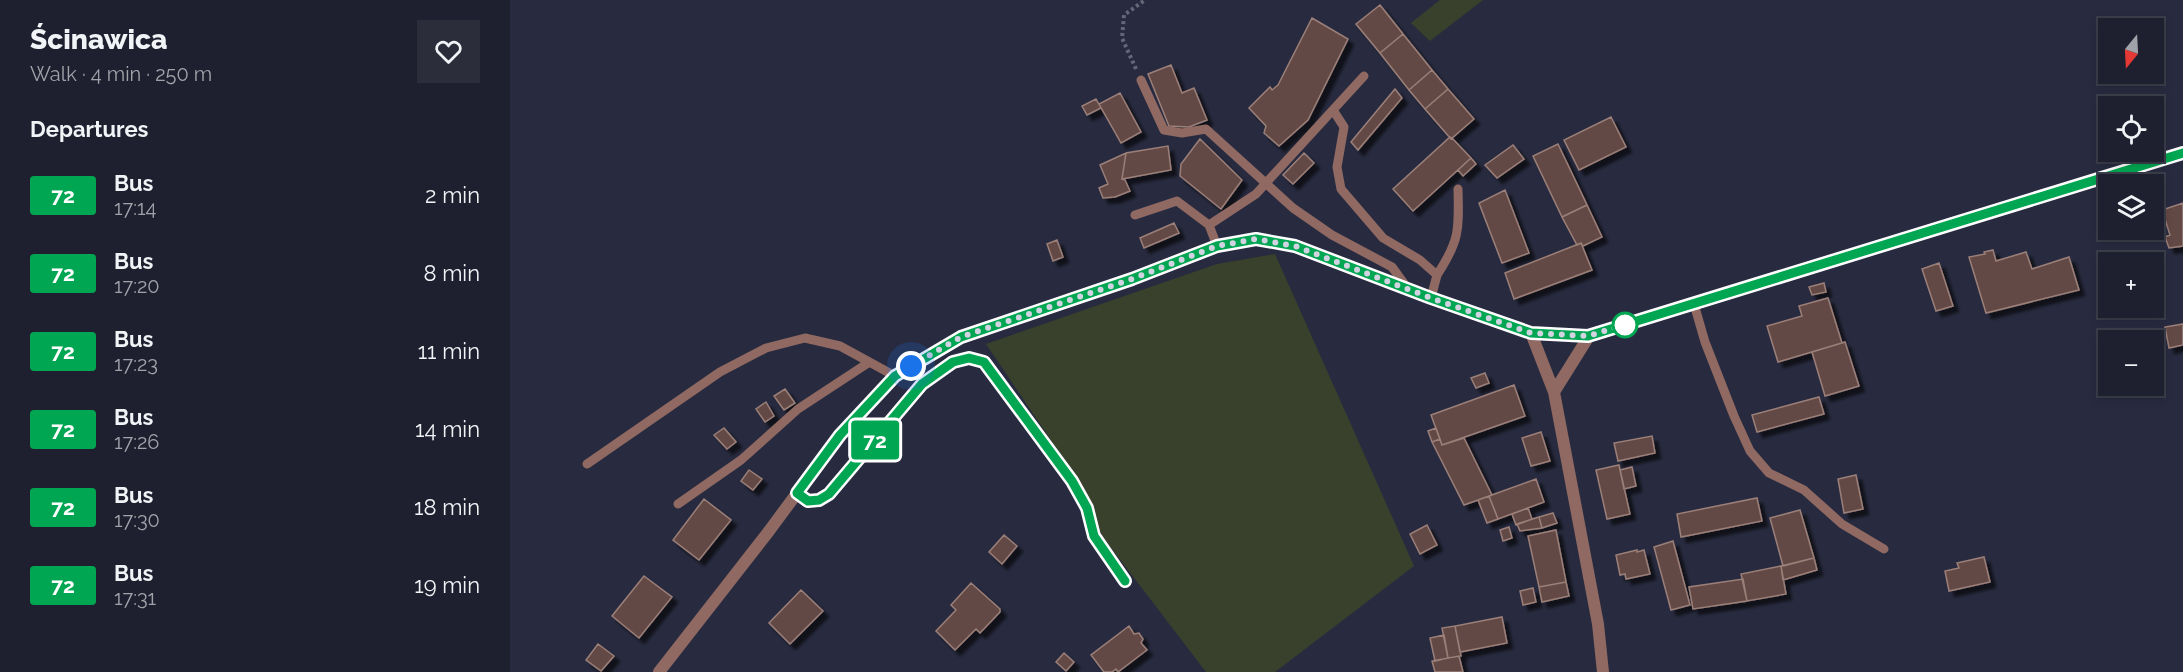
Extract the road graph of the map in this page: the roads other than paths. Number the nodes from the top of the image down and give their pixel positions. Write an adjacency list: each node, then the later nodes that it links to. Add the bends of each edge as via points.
1 (1364, 76): 3 (lane)
2 (1141, 80): 10 (lane, via 1164,130 1182,133 1206,129 1293,208 1332,235 1392,267)
3 (1333, 110): 7 (lane, via 1256,194); 9 (lane, via 1344,127 1336,168 1341,189 1383,238)
4 (2183, 153): 12 (street)
5 (1458, 189): 9 (lane, via 1459,227 1452,253)
6 (1136, 215): 7 (lane, via 1177,201)
7 (1209, 225): 8 (lane)
8 (1217, 246): 10 (street, via 1256,239 1295,246); 16 (street, via 961,337)
9 (1437, 275): 11 (lane)
10 (1408, 290): 11 (street)
11 (1431, 298): 13 (street)
12 (1694, 304): 14 (street); 21 (lane, via 1709,352 1750,451 1769,473 1804,490 1842,524)
13 (1531, 333): 14 (street); 17 (street)
14 (1588, 336): 17 (street)
15 (868, 363): 16 (lane); 18 (lane, via 840,346 805,338 766,348 720,372); 20 (lane, via 798,409 741,460)
16 (895, 376): 19 (street, via 840,435)
17 (1554, 392): 24 (street, via 1598,624)
18 (587, 465)
19 (797, 493): 22 (lane, via 808,501 829,494 922,384 953,362 969,358 984,362 1072,481 1087,508 1094,536); 23 (street)
20 (678, 504)
21 (1884, 549)
22 (1125, 581)
23 (659, 672)
24 (1603, 672)

